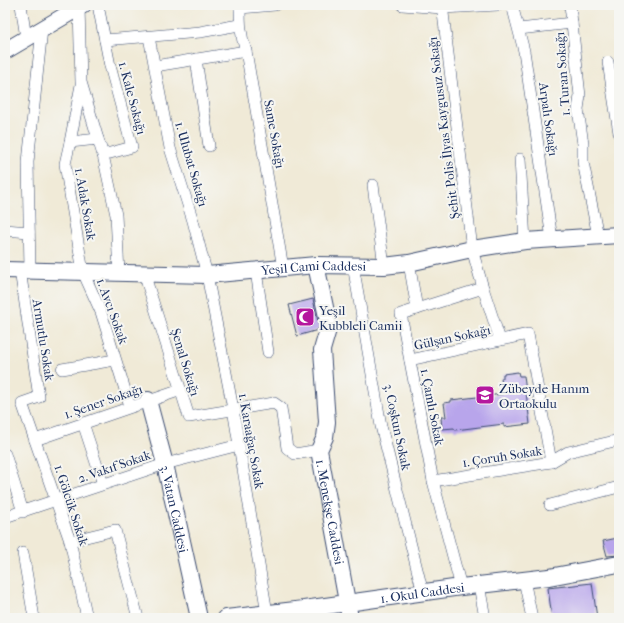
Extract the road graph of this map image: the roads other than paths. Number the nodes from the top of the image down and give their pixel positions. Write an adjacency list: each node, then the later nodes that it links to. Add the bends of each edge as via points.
1 (20, 5): 17 (street)
2 (98, 5): 18 (street, 1. Kale Sokağı)
3 (275, 5): 11 (street)
4 (402, 5): 9 (street)
5 (498, 5): 10 (street)
6 (512, 5): 15 (street, Arpalı Sokağı)
7 (570, 5): 12 (street, 1. Turan Sokağı)
8 (81, 6): 14 (main road); 24 (street)
9 (442, 6): 10 (street); 38 (street, Şehit Polis İlyas Kaygusuz Sokağı)
10 (484, 6)
11 (240, 7): 13 (street, Same Sokağı)
12 (572, 23): 15 (street); 35 (street, 1. Turan Sokağı, via 580,96 578,109 583,162)
13 (239, 25): 16 (street); 20 (street, Same Sokağı)
14 (42, 29): 17 (main road); 33 (street, via 28,162)
15 (519, 29): 36 (street, Arpalı Sokağı, via 528,73)
16 (150, 37): 18 (street); 23 (street, 1. Ulubat Sokağı)
17 (26, 38): 19 (main road)
18 (105, 40): 29 (street, 1. Kale Sokağı, via 132,147)
19 (5, 50)
20 (246, 51): 21 (street); 43 (street, Same Sokağı)
21 (196, 59): 23 (street); 28 (street)
22 (608, 62): 25 (street)
23 (155, 66): 49 (street, 1. Ulubat Sokağı, via 170,148)
24 (81, 82): 26 (street); 27 (street, 1. Adak Sokak)
25 (619, 133)
26 (98, 139): 27 (street); 29 (street)
27 (70, 142): 46 (street, 1. Adak Sokak, via 65,164)
28 (209, 146)
29 (103, 155): 47 (street, via 116,215)
30 (520, 159): 37 (street)
31 (373, 185): 42 (street)
32 (5, 230): 33 (street)
33 (29, 232): 44 (street)
34 (619, 235): 35 (main road, Yeşil Cami Caddesi)
35 (598, 236): 36 (main road, Yeşil Cami Caddesi)
36 (552, 239): 37 (main road, Yeşil Cami Caddesi)
37 (525, 241): 38 (main road, Yeşil Cami Caddesi)
38 (472, 248): 39 (main road, Yeşil Cami Caddesi); 50 (street, Şehit Polis İlyas Kaygusuz Sokağı)
39 (409, 263): 42 (main road, Yeşil Cami Caddesi); 51 (street)
40 (316, 265): 41 (main road, Yeşil Cami Caddesi); 43 (main road, Yeşil Cami Caddesi); 66 (main road, 1. Menekşe Caddesi, via 329,326 322,350 327,422 325,437)
41 (353, 265): 42 (main road, Yeşil Cami Caddesi); 83 (street, 3. Coşkun Sokak, via 381,426)
42 (384, 266)
43 (283, 268): 45 (main road, Yeşil Cami Caddesi)
44 (18, 270): 46 (main road, Yeşil Cami Caddesi); 59 (street, Armutlu Sokak, via 39,396)
45 (256, 271): 49 (main road, Yeşil Cami Caddesi); 53 (street)
46 (83, 272): 47 (main road, Yeşil Cami Caddesi); 54 (street, 1. Avcı Sokak, via 101,312)
47 (119, 273): 48 (main road, Yeşil Cami Caddesi)
48 (144, 273): 49 (main road, Yeşil Cami Caddesi); 57 (street, Şenal Sokağı)
49 (208, 275): 61 (street, 1. Karaağaç Sokak)
50 (483, 288): 51 (street, 1. Çamlı Sokak); 52 (street, Şehit Polis İlyas Kaygusuz Sokağı)
51 (417, 309): 55 (street, 1. Çamlı Sokak, via 401,314)
52 (500, 340): 55 (street, Gülşan Sokağı); 68 (street, Gülşan Sokağı, via 528,334)
53 (268, 352)
54 (115, 360): 56 (street, 1. Avcı Sokak); 60 (street, 1. Avcı Sokak)
55 (410, 360): 70 (street, 1. Çamlı Sokak)
56 (62, 368)
57 (180, 390): 58 (street, 1. Şener Sokağı); 61 (street, Şenal Sokağı, via 189,417)
58 (148, 400): 60 (street, 1. Şener Sokağı); 69 (main road, 3. Vatan Caddesi)
59 (22, 403): 63 (street, 1. Gölcük Sokak)
60 (130, 406): 62 (street, 1. Şener Sokağı)
61 (233, 409): 65 (street, 1. Karaağaç Sokak); 66 (street, via 274,402 281,408 287,448 294,454)
62 (83, 423): 63 (street, 1. Şener Sokağı); 71 (street)
63 (35, 440): 73 (street, 1. Gölcük Sokak)
64 (619, 440): 68 (street, 1. Çoruh Sokak, via 568,452)
65 (239, 445): 69 (street, 2. Vakıf Sokak); 85 (street, 1. Karaağaç Sokak)
66 (319, 450): 84 (main road, 1. Menekşe Caddesi)
67 (5, 454): 75 (street)
68 (551, 462): 70 (street, 1. Çoruh Sokak)
69 (165, 464): 71 (street, 2. Vakıf Sokak); 91 (main road, 3. Vatan Caddesi)
70 (433, 481): 82 (street, 1. Çamlı Sokak)
71 (103, 484): 73 (street, 2. Vakıf Sokak)
72 (619, 487): 74 (street)
73 (56, 500): 75 (street, 2. Vakıf Sokak); 77 (street, 1. Gölcük Sokak)
74 (550, 506)
75 (23, 512): 76 (street, 2. Vakıf Sokak)
76 (5, 517)
77 (70, 541): 89 (street, 1. Gölcük Sokak); 90 (street, via 115,530)
78 (23, 553): 88 (street)
79 (619, 564): 80 (main road, 1. Okul Caddesi)
80 (524, 580): 81 (main road, 1. Okul Caddesi); 94 (street)
81 (479, 585): 82 (main road, 1. Okul Caddesi); 93 (street)
82 (461, 587): 83 (main road, 1. Okul Caddesi)
83 (423, 593): 84 (main road, 1. Okul Caddesi)
84 (349, 611): 86 (main road, 1. Okul Caddesi)
85 (267, 613): 86 (main road, 1. Okul Caddesi); 87 (main road, 1. Okul Caddesi)
86 (304, 614)
87 (251, 616): 92 (main road, 1. Okul Caddesi)
88 (34, 618)
89 (86, 618)
90 (138, 618)
91 (199, 618)
92 (226, 618)
93 (485, 618)
94 (532, 618)

